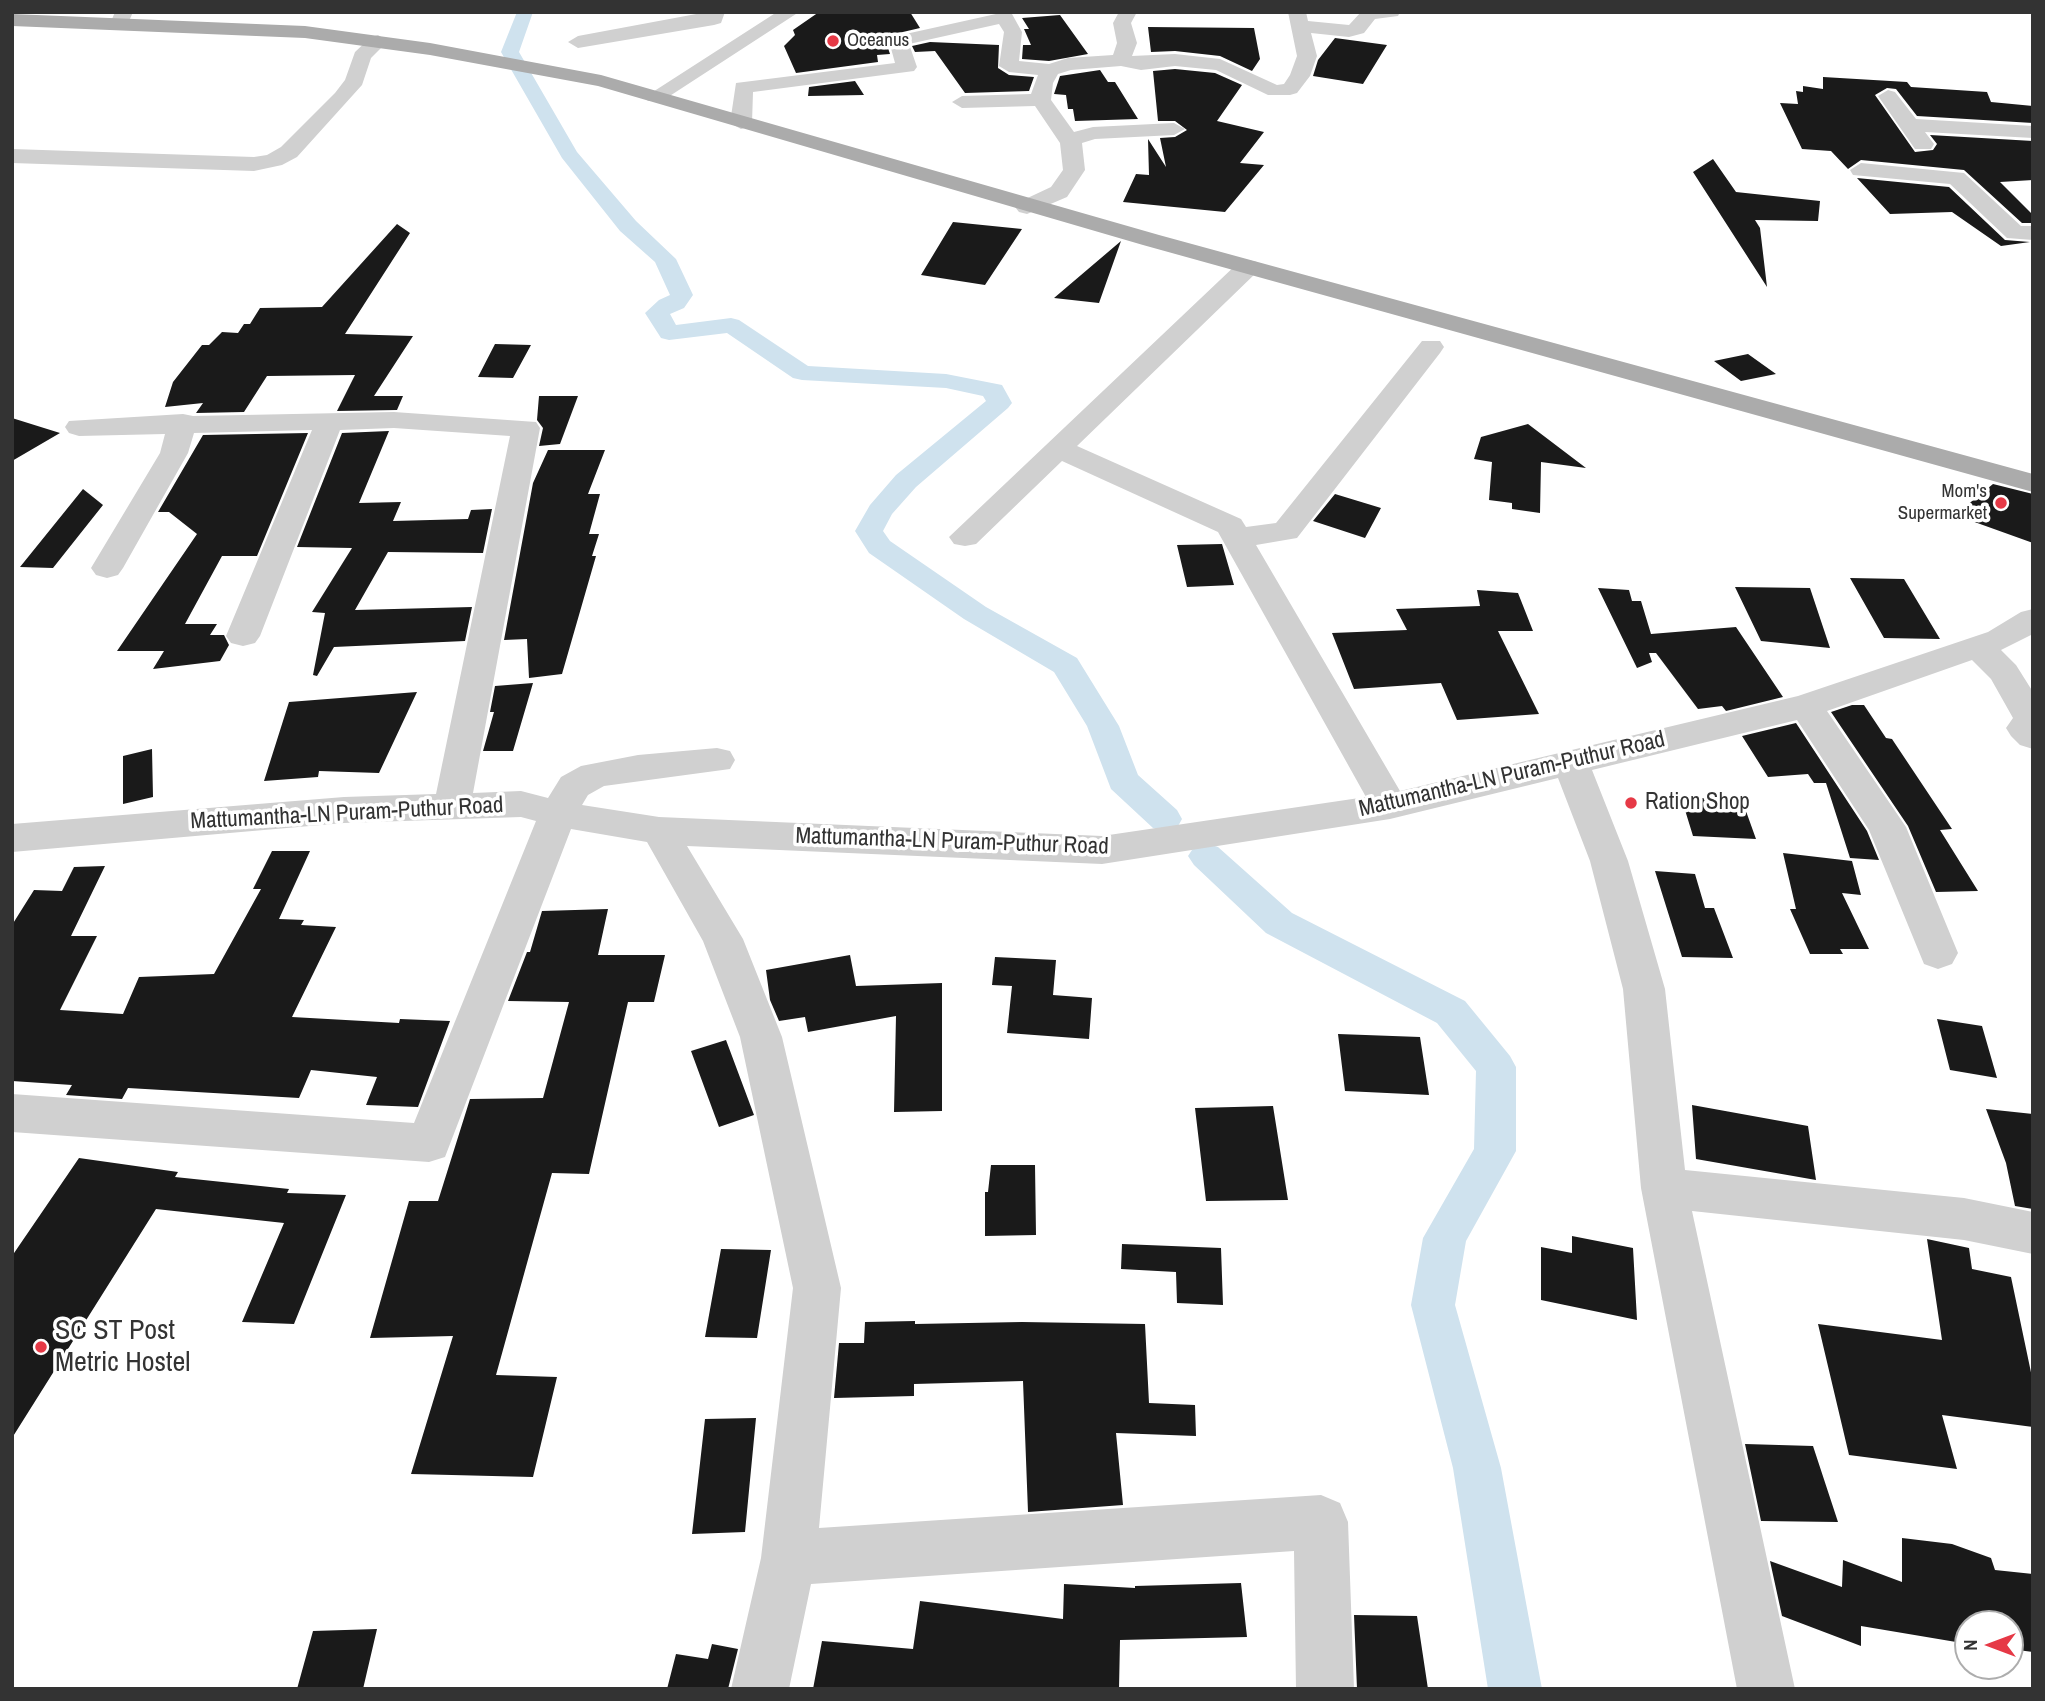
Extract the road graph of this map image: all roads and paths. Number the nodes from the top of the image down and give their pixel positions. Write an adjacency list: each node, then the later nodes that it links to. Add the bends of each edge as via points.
1 (716, 12): 11 (street, via 714,19)
2 (790, 12): 16 (street)
3 (1128, 12): 12 (street, via 1122,23 1127,43)
4 (1391, 12): 5 (street)
5 (1367, 13): 8 (street, via 1357,29 1349,31)
6 (122, 18): 9 (main road); 10 (main road)
7 (586, 18): 11 (street)
8 (1299, 19): 12 (street, via 1307,56 1290,89 1265,88 1220,65)
9 (12, 20)
10 (369, 33): 14 (main road); 24 (street, via 355,81 289,152 274,160 254,164)
11 (578, 42): 14 (street)
12 (1121, 60): 13 (street)
13 (1051, 69): 17 (street); 19 (street, via 1009,66 1013,32 1005,18 991,20 899,41 907,66 743,87)
14 (565, 74): 16 (main road)
15 (1888, 96): 20 (street)
16 (655, 97): 19 (main road)
17 (1041, 100): 18 (street); 23 (street)
18 (962, 102)
19 (741, 122): 27 (main road)
20 (1908, 125): 22 (street); 26 (street)
21 (1174, 129): 23 (street, via 1093,133)
22 (2033, 132)
23 (1070, 140): 27 (street, via 1074,170 1059,192)
24 (12, 156)
25 (1861, 170): 26 (street)
26 (1956, 178): 28 (street, via 2015,233)
27 (1028, 206): 29 (main road)
28 (2033, 233)
29 (1248, 267): 34 (street); 35 (main road)
30 (1431, 347): 37 (street, via 1286,531)
31 (330, 420): 32 (street); 40 (street); 46 (street, via 526,428)
32 (183, 422): 33 (street); 38 (street, via 174,453)
33 (79, 427)
34 (1058, 448): 36 (street); 37 (street, via 1230,526)
35 (2033, 483)
36 (965, 537)
37 (1237, 538): 47 (street)
38 (107, 568)
39 (2033, 619): 41 (street, Mattumantha-LN Puram-Puthur Road)
40 (243, 636)
41 (2004, 642): 42 (street, Mattumantha-LN Puram-Puthur Road); 43 (street, via 2004,673 2032,720 2024,727)
42 (1807, 706): 45 (street, Mattumantha-LN Puram-Puthur Road); 51 (street, via 1887,827)
43 (2033, 737)
44 (717, 760): 48 (street, via 593,775 575,786)
45 (1571, 763): 47 (street, Mattumantha-LN Puram-Puthur Road); 53 (street, via 1609,861 1644,989)
46 (452, 806): 48 (street, Mattumantha-LN Puram-Puthur Road, via 520,804); 50 (street, Mattumantha-LN Puram-Puthur Road, via 344,810)
47 (1390, 806): 49 (street, Mattumantha-LN Puram-Puthur Road, via 1102,850)
48 (558, 814): 49 (street, Mattumantha-LN Puram-Puthur Road); 52 (street, via 429,1143)
49 (659, 831): 55 (street, via 723,939 761,1037 817,1288)
50 (12, 838)
51 (1938, 953)
52 (12, 1113)
53 (1664, 1188): 54 (street, via 1964,1219); 58 (street)
54 (2033, 1233)
55 (789, 1558): 56 (street); 57 (street, via 1321,1522)
56 (760, 1689)
57 (1325, 1689)
58 (1766, 1689)

